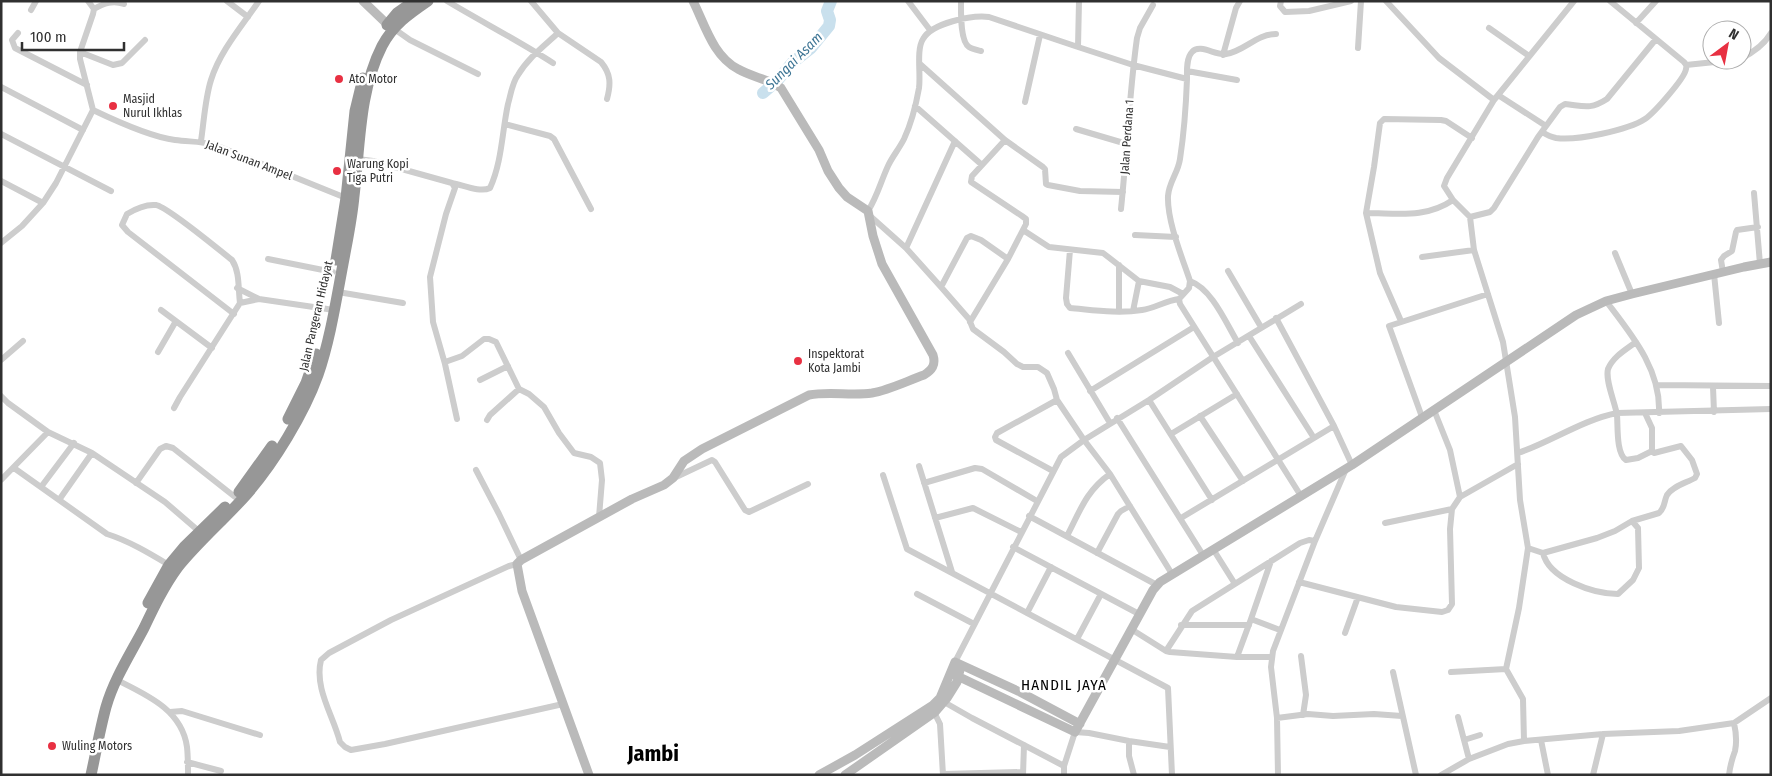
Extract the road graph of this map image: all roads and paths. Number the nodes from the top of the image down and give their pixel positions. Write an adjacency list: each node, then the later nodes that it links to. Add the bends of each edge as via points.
1 (36, 1): 25 (street)
2 (88, 1): 24 (street)
3 (227, 1): 26 (street)
4 (259, 1): 26 (street)
5 (362, 1): 29 (street)
6 (414, 1): 29 (highway, Jalan Pangeran Hidayat, via 397,13)
7 (428, 1): 29 (highway, Jalan Pangeran Hidayat)
8 (446, 1): 42 (street)
9 (531, 1): 33 (street)
10 (693, 1): 87 (street, via 722,57 739,70 781,88 820,150 839,188)
11 (908, 1): 31 (street)
12 (960, 1): 27 (street)
13 (1079, 1): 39 (street)
14 (1240, 1): 45 (street)
15 (1281, 1): 16 (street, via 1284,12)
16 (1351, 1)
17 (1361, 1): 40 (street)
18 (1386, 1): 58 (street, via 1439,58)
19 (1574, 1): 46 (street)
20 (1610, 1): 28 (street)
21 (1656, 1): 28 (street)
22 (124, 4): 24 (street, via 110,2)
23 (1153, 5): 51 (street, Jalan Perdana 1, via 1140,28)
24 (94, 9): 41 (street)
25 (31, 10)
26 (248, 17): 70 (street, via 215,71 208,93)
27 (961, 19): 31 (street); 36 (street, via 989,17); 43 (street, via 966,44)
28 (1636, 23): 37 (street)
29 (390, 26): 53 (street, via 410,40); 73 (highway, Jalan Pangeran Hidayat, via 374,67 364,109); 81 (highway, Jalan Pangeran Hidayat, via 366,65 360,89 355,111)
30 (1489, 28): 46 (street)
31 (930, 30): 49 (street, via 920,45)
32 (18, 33): 56 (street, via 12,40 15,48)
33 (558, 33): 42 (street); 59 (street, via 606,68 611,86)
34 (1771, 33): 44 (street)
35 (1276, 34): 45 (street, via 1259,36)
36 (1040, 35): 39 (street); 60 (street)
37 (1656, 39): 50 (street); 65 (street, via 1607,99 1597,106 1565,104)
38 (145, 40): 41 (street, via 117,65)
39 (1078, 47): 51 (street)
40 (1358, 48)
41 (80, 52): 56 (street)
42 (537, 52): 47 (street); 63 (street, via 517,76)
43 (981, 52)
44 (1752, 52)
45 (1223, 55): 52 (street, via 1194,50)
46 (1529, 56): 58 (street)
47 (553, 63)
48 (1702, 63): 50 (street)
49 (920, 64): 61 (street); 69 (street)
50 (1686, 65): 65 (street, via 1680,82 1646,118 1587,136 1557,138)
51 (1133, 66): 54 (street); 72 (street, Jalan Perdana 1)
52 (1187, 71): 54 (street); 55 (street)
53 (478, 74)
54 (1187, 79): 92 (street, via 1180,161 1168,195)
55 (1237, 80)
56 (87, 85): 62 (street)
57 (1, 87): 66 (street)
58 (1496, 97): 65 (street); 68 (street)
59 (607, 99)
60 (1025, 102)
61 (915, 106): 71 (street); 87 (street, via 904,139 889,164)
62 (93, 110): 66 (street); 70 (street, Jalan Sunan Ampel, via 156,136)
63 (505, 124): 77 (street, via 502,150 490,188); 84 (street, via 554,139)
64 (1076, 128): 72 (street)
65 (1544, 129): 88 (street, via 1494,208)
66 (82, 130): 75 (street)
67 (1, 134): 75 (street)
68 (1472, 138): 82 (street, via 1444,186); 86 (street, via 1441,120 1382,121)
69 (1006, 140): 74 (street); 79 (street, via 1045,169 1048,185 1080,192)
70 (201, 141): 81 (street, Jalan Sunan Ampel)
71 (955, 142): 74 (street); 94 (street)
72 (1127, 144): 79 (street, Jalan Perdana 1)
73 (358, 159): 77 (street); 81 (highway, Jalan Pangeran Hidayat)
74 (982, 165): 90 (street, via 971,182 1022,216 1026,220)
75 (64, 166): 78 (street); 83 (street)
76 (1, 181): 83 (street)
77 (452, 182): 141 (street, via 455,188 430,277 433,322)
78 (111, 192)
79 (1122, 192): 85 (street, Jalan Perdana 1)
80 (1754, 193): 89 (street)
81 (350, 198): 105 (highway, Jalan Pangeran Hidayat); 111 (highway, Jalan Pangeran Hidayat)
82 (1453, 200): 86 (street, via 1433,211 1418,214); 88 (street)
83 (43, 203): 93 (street)
84 (591, 209)
85 (1121, 209)
86 (1366, 212): 127 (street, via 1380,273)
87 (868, 213): 94 (street); 185 (street, via 882,264 933,355 934,366 924,375 872,393 809,395 702,449 684,460)
88 (1470, 217): 96 (street)
89 (1758, 227): 103 (street); 106 (street, via 1737,230 1732,252 1721,260)
90 (1023, 230): 95 (street, via 1049,247); 100 (street)
91 (1135, 234): 92 (street)
92 (1176, 237): 108 (street)
93 (1, 243)
94 (906, 248): 109 (street)
95 (1070, 250): 102 (street, via 1103,253); 123 (street, via 1068,306)
96 (1474, 250): 98 (street); 112 (street)
97 (1615, 253): 113 (street)
98 (1422, 257)
99 (268, 259): 105 (street)
100 (1008, 259): 109 (street, via 971,236); 128 (street)
101 (1771, 262): 103 (street)
102 (1119, 264): 107 (street); 123 (street)
103 (1760, 264): 106 (street)
104 (1228, 271): 131 (street)
105 (334, 272): 120 (highway, Jalan Pangeran Hidayat)
106 (1718, 273): 113 (street); 129 (street)
107 (1139, 281): 114 (street, via 1170,287); 122 (street)
108 (1190, 281): 114 (street, via 1189,288); 134 (street, via 1198,284 1210,298)
109 (941, 287): 128 (street)
110 (238, 288): 115 (street); 117 (street); 124 (street, via 238,268 232,260 163,207 147,205 126,214 122,225 128,232)
111 (338, 292): 118 (street); 120 (highway, Jalan Pangeran Hidayat)
112 (1488, 294): 127 (street); 142 (street, via 1503,342)
113 (1632, 294): 116 (street)
114 (1181, 297): 122 (street); 130 (street, via 1180,304)
115 (259, 299): 117 (street); 120 (street)
116 (1606, 301): 135 (street); 142 (street, via 1576,315)
117 (240, 303): 124 (street)
118 (403, 303)
119 (1301, 304): 125 (street)
120 (331, 309): 192 (highway, Jalan Pangeran Hidayat, via 322,361 311,390 289,433)
121 (161, 310): 126 (street)
122 (1133, 310): 123 (street)
123 (1119, 311)
124 (234, 314): 136 (street)
125 (1276, 318): 131 (street); 167 (street)
126 (176, 320): 136 (street); 137 (street)
127 (1401, 321): 162 (street, via 1389,326)
128 (970, 322): 152 (street, via 974,329 1017,364 1042,368)
129 (1719, 323)
130 (1194, 327): 139 (street); 149 (street)
131 (1261, 327): 132 (street)
132 (1249, 336): 134 (street); 170 (street)
133 (23, 341): 140 (street)
134 (1238, 342): 139 (street)
135 (1636, 342): 145 (street, via 1648,360); 158 (street, via 1618,355 1608,371)
136 (212, 348): 154 (street)
137 (158, 352)
138 (1068, 353): 149 (street)
139 (1213, 357): 150 (street); 153 (street)
140 (1, 360)
141 (445, 362): 143 (street, via 462,356 484,338 496,342); 164 (street)
142 (1505, 362): 156 (street); 175 (street)
143 (508, 366): 144 (street); 148 (street)
144 (480, 380)
145 (1656, 386): 147 (street); 160 (street)
146 (1771, 386): 147 (street)
147 (1713, 387): 157 (street)
148 (519, 389): 165 (street); 201 (street, via 544,407 574,453 600,463)
149 (1090, 391): 166 (street)
150 (1238, 394): 161 (street); 176 (street)
151 (1, 396): 168 (street)
152 (1057, 400): 171 (street); 182 (street, via 995,437)
153 (1149, 400): 163 (street); 169 (street)
154 (174, 408)
155 (1771, 409): 157 (street)
156 (1434, 410): 162 (street); 194 (street, via 1450,450)
157 (1714, 412): 160 (street)
158 (1617, 413): 159 (street); 173 (street, via 1622,457 1632,459); 175 (street, via 1593,420)
159 (1645, 413): 160 (street); 173 (street, via 1652,428)
160 (1659, 413)
161 (1200, 416): 169 (street); 187 (street)
162 (1422, 417): 179 (street)
163 (1117, 418): 166 (street); 203 (street)
164 (457, 419)
165 (487, 420)
166 (1110, 423): 171 (street)
167 (1334, 426): 170 (street); 179 (street)
168 (48, 432): 172 (street); 180 (street)
169 (1172, 434): 197 (street)
170 (1314, 438): 176 (street)
171 (1084, 440): 182 (street, via 1061,457); 183 (street)
172 (74, 443): 174 (street); 191 (street)
173 (1652, 451): 205 (street, via 1658,453 1682,447 1697,474 1670,491 1660,513)
174 (92, 453): 188 (street); 195 (street)
175 (1518, 453): 177 (street)
176 (1279, 459): 187 (street); 193 (street)
177 (1518, 464): 194 (street); 211 (street)
178 (919, 466): 189 (street)
179 (1349, 467): 193 (street); 209 (street)
180 (14, 468): 186 (street); 191 (street)
181 (476, 470): 217 (street)
182 (1053, 471): 196 (street)
183 (1110, 474): 198 (street); 208 (street, via 1088,495)
184 (883, 475): 220 (street, via 907,549)
185 (673, 478): 190 (street, via 712,460 749,512); 201 (street)
186 (1, 480)
187 (1243, 481): 197 (street)
188 (136, 482): 192 (street, via 160,449 166,446); 207 (street)
189 (924, 483): 196 (street, via 975,468); 202 (street)
190 (808, 484)
191 (41, 487): 195 (street)
192 (241, 493): 207 (highway, Jalan Pangeran Hidayat)
193 (1301, 496): 212 (street)
194 (1460, 497): 199 (street)
195 (59, 500): 218 (street, via 107,534 121,538)
196 (1037, 500): 200 (street)
197 (1212, 500): 203 (street)
198 (1130, 506): 213 (street, via 1118,514); 221 (street)
199 (1452, 509): 204 (street); 228 (street, via 1452,604 1448,610 1396,607)
200 (1029, 516): 206 (street); 208 (street)
201 (599, 517): 217 (street)
202 (935, 518): 206 (street, via 973,508); 220 (street)
203 (1181, 518): 215 (street)
204 (1385, 522)
205 (1632, 522): 214 (street, via 1597,538); 214 (street, via 1638,528 1639,568 1633,580 1618,594 1597,592 1555,573)
206 (1021, 532): 210 (street)
207 (203, 535): 218 (highway, Jalan Pangeran Hidayat); 248 (highway, Jalan Pangeran Hidayat, via 158,599)
208 (1067, 536): 213 (street)
209 (1314, 541): 216 (street, via 1300,543); 222 (street)
210 (1013, 547): 219 (street); 225 (street)
211 (1528, 548): 214 (street); 244 (street)
212 (1213, 549): 215 (street); 223 (street)
213 (1097, 553): 224 (street)
214 (1543, 553)
215 (1203, 554): 221 (street)
216 (1271, 561): 223 (street); 231 (street)
217 (519, 562): 253 (street, via 520,584); 253 (street, via 391,620 329,653 321,660 318,669 320,684 340,742 351,750)
218 (169, 565): 280 (highway, Jalan Pangeran Hidayat, via 100,702)
219 (1051, 568): 227 (street); 229 (street)
220 (952, 572): 225 (street)
221 (1172, 574): 224 (street)
222 (1299, 582): 228 (street); 235 (street)
223 (1235, 584): 233 (street, via 1192,611)
224 (1157, 585): 230 (street)
225 (990, 593): 229 (street); 232 (street)
226 (917, 594): 232 (street)
227 (1101, 594): 230 (street); 237 (street)
228 (1358, 597): 236 (street)
229 (1028, 613): 237 (street)
230 (1139, 614): 234 (street)
231 (1250, 622): 233 (street); 235 (street); 240 (street)
232 (974, 624): 243 (street)
233 (1181, 625): 238 (street)
234 (1131, 629): 238 (street); 242 (street)
235 (1280, 630): 241 (street)
236 (1345, 633)
237 (1077, 639): 242 (street)
238 (1166, 651): 240 (street)
239 (1301, 656): 256 (street, via 1306,695)
240 (1238, 657): 241 (street)
241 (1272, 657): 258 (street)
242 (1115, 659): 262 (street); 273 (street, via 1168,688)
243 (958, 663): 247 (street); 249 (street)
244 (1506, 669): 246 (street); 271 (street, via 1523,699)
245 (1393, 672): 257 (street)
246 (1451, 672)
247 (955, 674): 251 (street); 252 (street); 254 (street)
248 (117, 680): 255 (street, via 145,693); 281 (highway, Jalan Pangeran Hidayat, via 107,706)
249 (1020, 692): 252 (street); 262 (street)
250 (1771, 698): 261 (street)
251 (944, 702): 254 (street); 272 (street)
252 (1015, 702): 263 (street)
253 (563, 704): 283 (street)
254 (932, 710): 260 (street); 279 (street, via 940,724)
255 (170, 712): 266 (street, via 182,711); 275 (street, via 181,727 187,746)
256 (1303, 715): 257 (street); 258 (street)
257 (1402, 716): 290 (street)
258 (1277, 718): 289 (street)
259 (1458, 718): 268 (street)
260 (916, 721): 284 (street); 285 (street)
261 (1734, 723): 265 (street, via 1679,731); 294 (street, via 1736,740)
262 (1080, 724): 263 (street); 264 (street)
263 (1075, 732): 264 (street); 276 (street)
264 (1089, 732): 270 (street)
265 (1603, 734): 269 (street); 293 (street)
266 (260, 735)
267 (1480, 735): 268 (street)
268 (1464, 740): 274 (street)
269 (1541, 740): 271 (street); 292 (street)
270 (1129, 741): 273 (street); 287 (street)
271 (1524, 741): 274 (street)
272 (1024, 745): 276 (street); 278 (street)
273 (1170, 747): 288 (street)
274 (1469, 758): 291 (street)
275 (187, 762): 277 (street); 282 (street)
276 (1064, 766): 286 (street)
277 (221, 771)
278 (1023, 773): 279 (street)
279 (943, 774)
280 (84, 775)
281 (91, 775)
282 (188, 775)
283 (589, 775)
284 (819, 775)
285 (845, 775)
286 (1064, 775)
287 (1134, 775)
288 (1172, 775)
289 (1278, 775)
290 (1416, 775)
291 (1441, 775)
292 (1548, 775)
293 (1593, 775)
294 (1729, 775)

